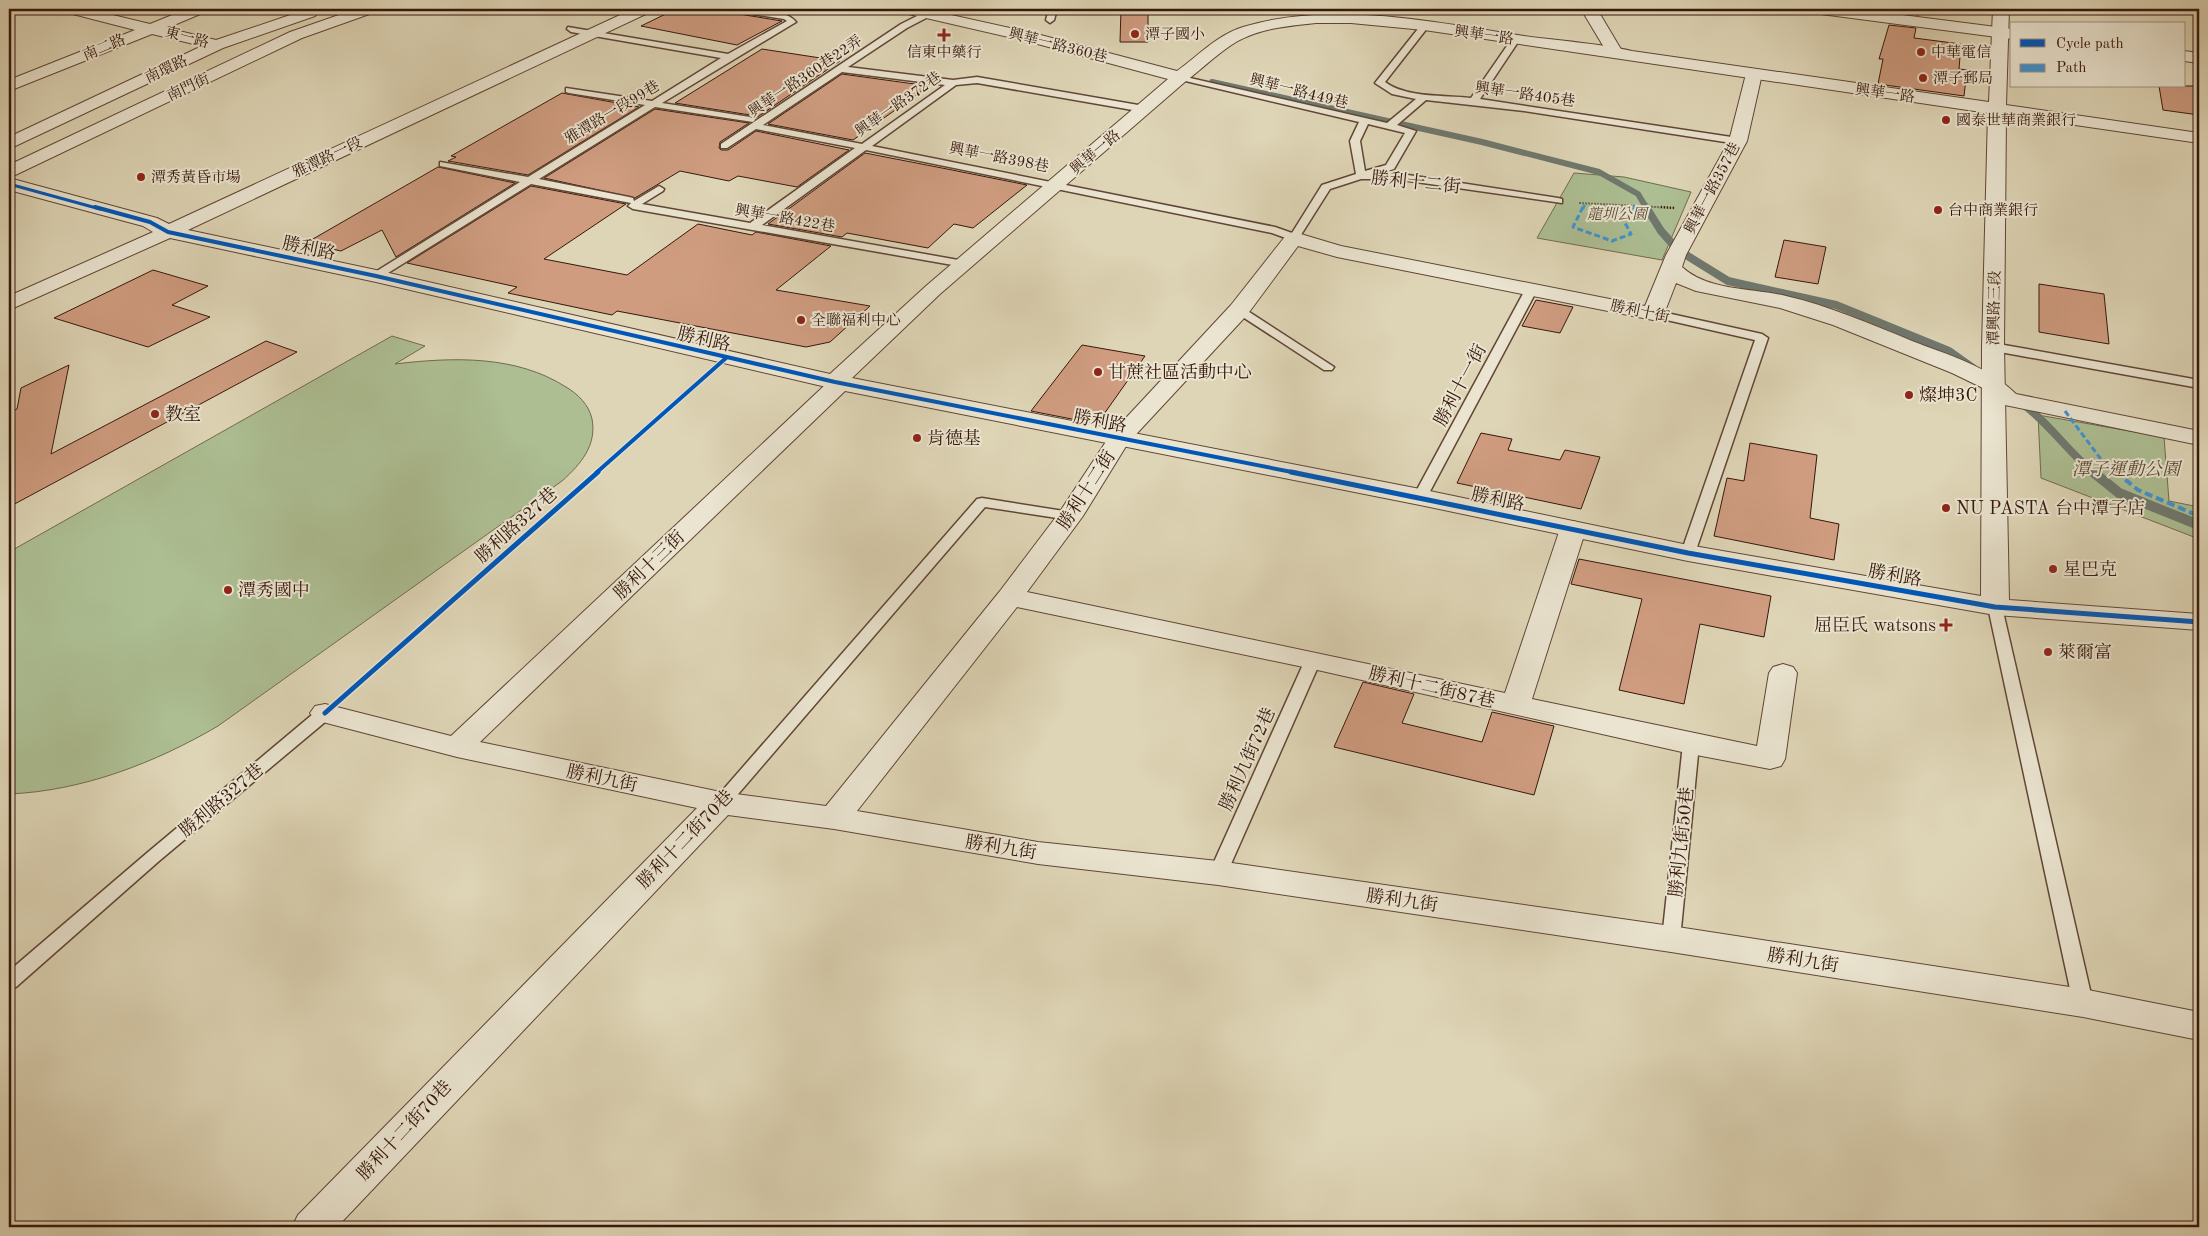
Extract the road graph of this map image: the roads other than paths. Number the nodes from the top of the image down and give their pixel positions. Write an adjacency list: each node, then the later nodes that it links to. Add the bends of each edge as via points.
1 (70, 9): 15 (street, 東一路)
2 (200, 9): 15 (street, 南二路)
3 (329, 9): 21 (street, 南環路)
4 (370, 9): 46 (street, 南門街, via 296,35)
5 (614, 9): 17 (street, 雅潭路一段)
6 (645, 9): 18 (street, 雅潭路一段)
7 (739, 9): 24 (lane, 雅潭路一段99巷, via 787,17 792,22)
8 (905, 9): 13 (street, 興華一路360巷)
9 (1053, 9): 14 (lane)
10 (1589, 9): 22 (street)
11 (1821, 9): 19 (street)
12 (2001, 9): 19 (street, 潭興路三段)
13 (927, 14): 26 (lane, 興華一路360巷22弄); 28 (street, 興華一路360巷)
14 (1050, 20)
15 (151, 27): 21 (street, 東一路); 30 (street, 南二路)
16 (1424, 27): 22 (street, 興華一路); 28 (street, 興華一路, via 1342,18 1260,27 1218,46); 32 (lane, 興華一路405巷, via 1380,84 1386,89)
17 (570, 29): 18 (lane); 54 (street, 雅潭路一段)
18 (592, 33): 24 (lane); 54 (street, 雅潭路一段)
19 (2006, 34): 36 (street, 潭興路三段)
20 (1514, 42): 33 (lane)
21 (217, 45): 42 (street, 南環路)
22 (1614, 51): 27 (street, 興華一路)
23 (2186, 56): 25 (street)
24 (728, 57): 34 (lane, 雅潭路一段99巷)
25 (2199, 58)
26 (842, 68): 29 (lane); 38 (lane, 興華一路360巷22弄)
27 (1754, 74): 36 (street, 興華一路); 41 (street, 興華一路357巷)
28 (1180, 77): 35 (street, 興華一路); 37 (lane, 興華一路449巷)
29 (953, 83): 35 (lane, 興華一路372巷, via 977,80); 44 (lane, 興華一路372巷)
30 (9, 86)
31 (569, 90): 34 (lane, 興華一路398巷)
32 (1425, 96): 33 (lane, 興華一路405巷); 39 (lane)
33 (1474, 101): 41 (lane, 興華一路405巷)
34 (653, 105): 38 (lane, 興華一路398巷); 48 (lane, 雅潭路一段99巷)
35 (1144, 109): 50 (street, 興華一路)
36 (1997, 109): 40 (street, 興華一路); 65 (street, 潭興路三段)
37 (1364, 122): 39 (lane, 興華一路449巷); 47 (lane, via 1355,141)
38 (753, 123): 43 (lane, 興華一路360巷22弄); 44 (lane, 興華一路398巷)
39 (1393, 123): 47 (lane, 興華一路449巷, via 1411,131 1390,166)
40 (2199, 138)
41 (1738, 141): 58 (street, 興華一路357巷)
42 (9, 144)
43 (724, 146)
44 (864, 146): 50 (lane, 興華一路398巷); 55 (lane, 興華一路372巷)
45 (444, 164): 48 (lane)
46 (9, 172)
47 (1361, 176): 53 (lane, 勝利十二街, via 1395,176); 56 (lane, 勝利十二街, via 1326,187)
48 (528, 180): 52 (lane); 60 (lane, 雅潭路一段99巷)
49 (9, 184): 54 (street, 勝利路)
50 (1057, 184): 56 (lane, 興華一路398巷, via 1275,230); 59 (street, 興華一路)
51 (660, 189): 55 (lane, 興華一路422巷, via 633,206)
52 (629, 200)
53 (1558, 201)
54 (159, 227): 57 (street, 雅潭路一段); 60 (street, 勝利路); 62 (street, 雅潭路一段)
55 (751, 228): 59 (lane, 興華一路422巷)
56 (1294, 238): 61 (street, 勝利十街, via 1337,251); 63 (street, 勝利十二街)
57 (97, 245)
58 (1676, 255): 64 (street, 興華一路357巷); 69 (street, via 1682,278 1703,286 1784,302 1841,320)
59 (964, 264): 67 (street, 興華一路)
60 (376, 276): 67 (street, 勝利路)
61 (1531, 290): 64 (street, 勝利十街); 72 (lane, 勝利十一街)
62 (9, 304)
63 (1239, 310): 66 (lane); 71 (street, 勝利十二街)
64 (1652, 314): 75 (lane, 勝利十街, via 1762,338)
65 (1993, 347): 68 (lane); 69 (street, 潭興路三段)
66 (1328, 367)
67 (834, 382): 71 (street, 勝利路); 84 (street, 勝利十三街, via 837,386)
68 (2199, 384)
69 (1998, 386): 70 (street, via 2041,406); 77 (street, 潭興路三段)
70 (2199, 438)
71 (1119, 439): 72 (street, 勝利路); 73 (street, 勝利十二街)
72 (1420, 497): 74 (street, 勝利路)
73 (1070, 516): 76 (street, 勝利十二街); 85 (lane, 勝利十二街70巷, via 982,502)
74 (1573, 529): 75 (street, 勝利路); 81 (street)
75 (1688, 553): 77 (street, 勝利路)
76 (1010, 597): 79 (street, 勝利十二街87巷); 86 (street, 勝利十二街)
77 (1995, 607): 78 (street, 勝利路); 90 (lane)
78 (2199, 622)
79 (1313, 660): 81 (street, 勝利十二街87巷); 87 (lane, 勝利九街72巷)
80 (1783, 673): 83 (street, 勝利十二街87巷, via 1770,759)
81 (1516, 705): 83 (street, 勝利十二街87巷)
82 (325, 713): 84 (street, 勝利九街); 89 (lane, 勝利路327巷)
83 (1691, 744): 88 (lane, 勝利九街50巷)
84 (457, 747): 85 (street, 勝利九街)
85 (721, 803): 86 (street, 勝利九街); 92 (street, 勝利十二街70巷)
86 (834, 818): 87 (street, 勝利九街, via 1038,853)
87 (1218, 873): 88 (street, 勝利九街)
88 (1671, 939): 90 (street, 勝利九街)
89 (9, 982)
90 (2083, 1002): 91 (street, 勝利九街)
91 (2199, 1026)
92 (312, 1227)

